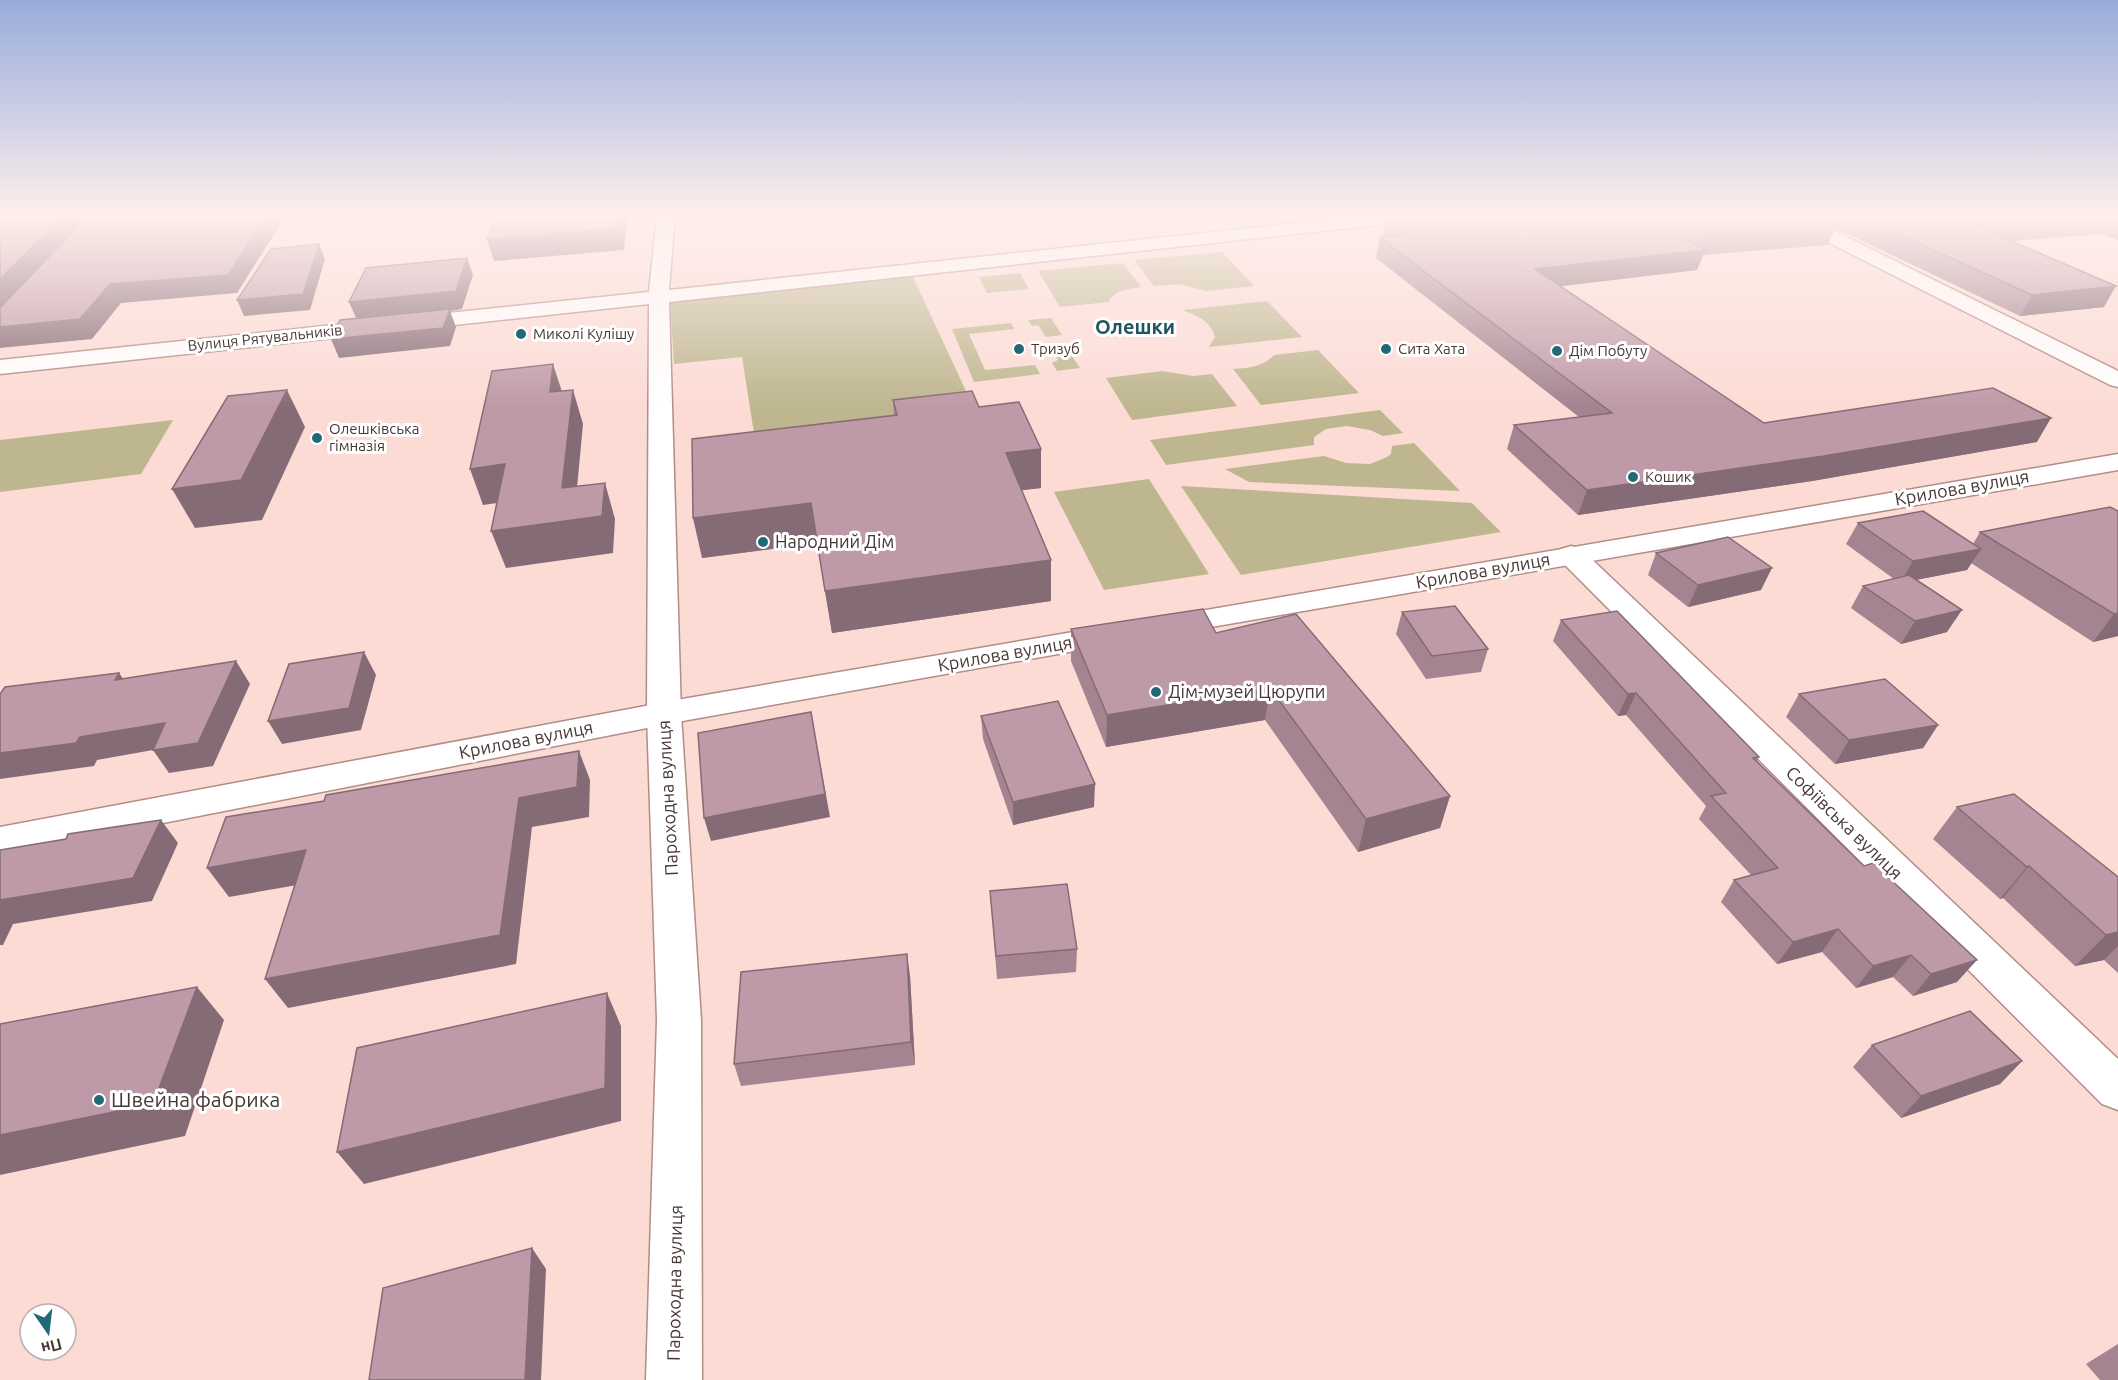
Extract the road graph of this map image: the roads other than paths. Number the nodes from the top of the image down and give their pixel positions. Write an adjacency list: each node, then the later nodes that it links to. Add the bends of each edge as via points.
1 (660, 279): 4 (street, Пароходна вулиця)
2 (799, 279): 4 (street, Вулиця Рятувальників)
3 (1917, 279): 6 (street)
4 (659, 296): 5 (street, Вулиця Рятувальників); 9 (street, Пароходна вулиця)
5 (0, 367)
6 (2118, 380)
7 (2118, 462): 8 (street, Крилова вулиця)
8 (1571, 555): 9 (street, Крилова вулиця); 11 (street, Софіївська вулиця)
9 (664, 714): 10 (street, Крилова вулиця); 12 (street, Пароходна вулиця, via 679,1020)
10 (0, 841)
11 (2118, 1089)
12 (674, 1380)

